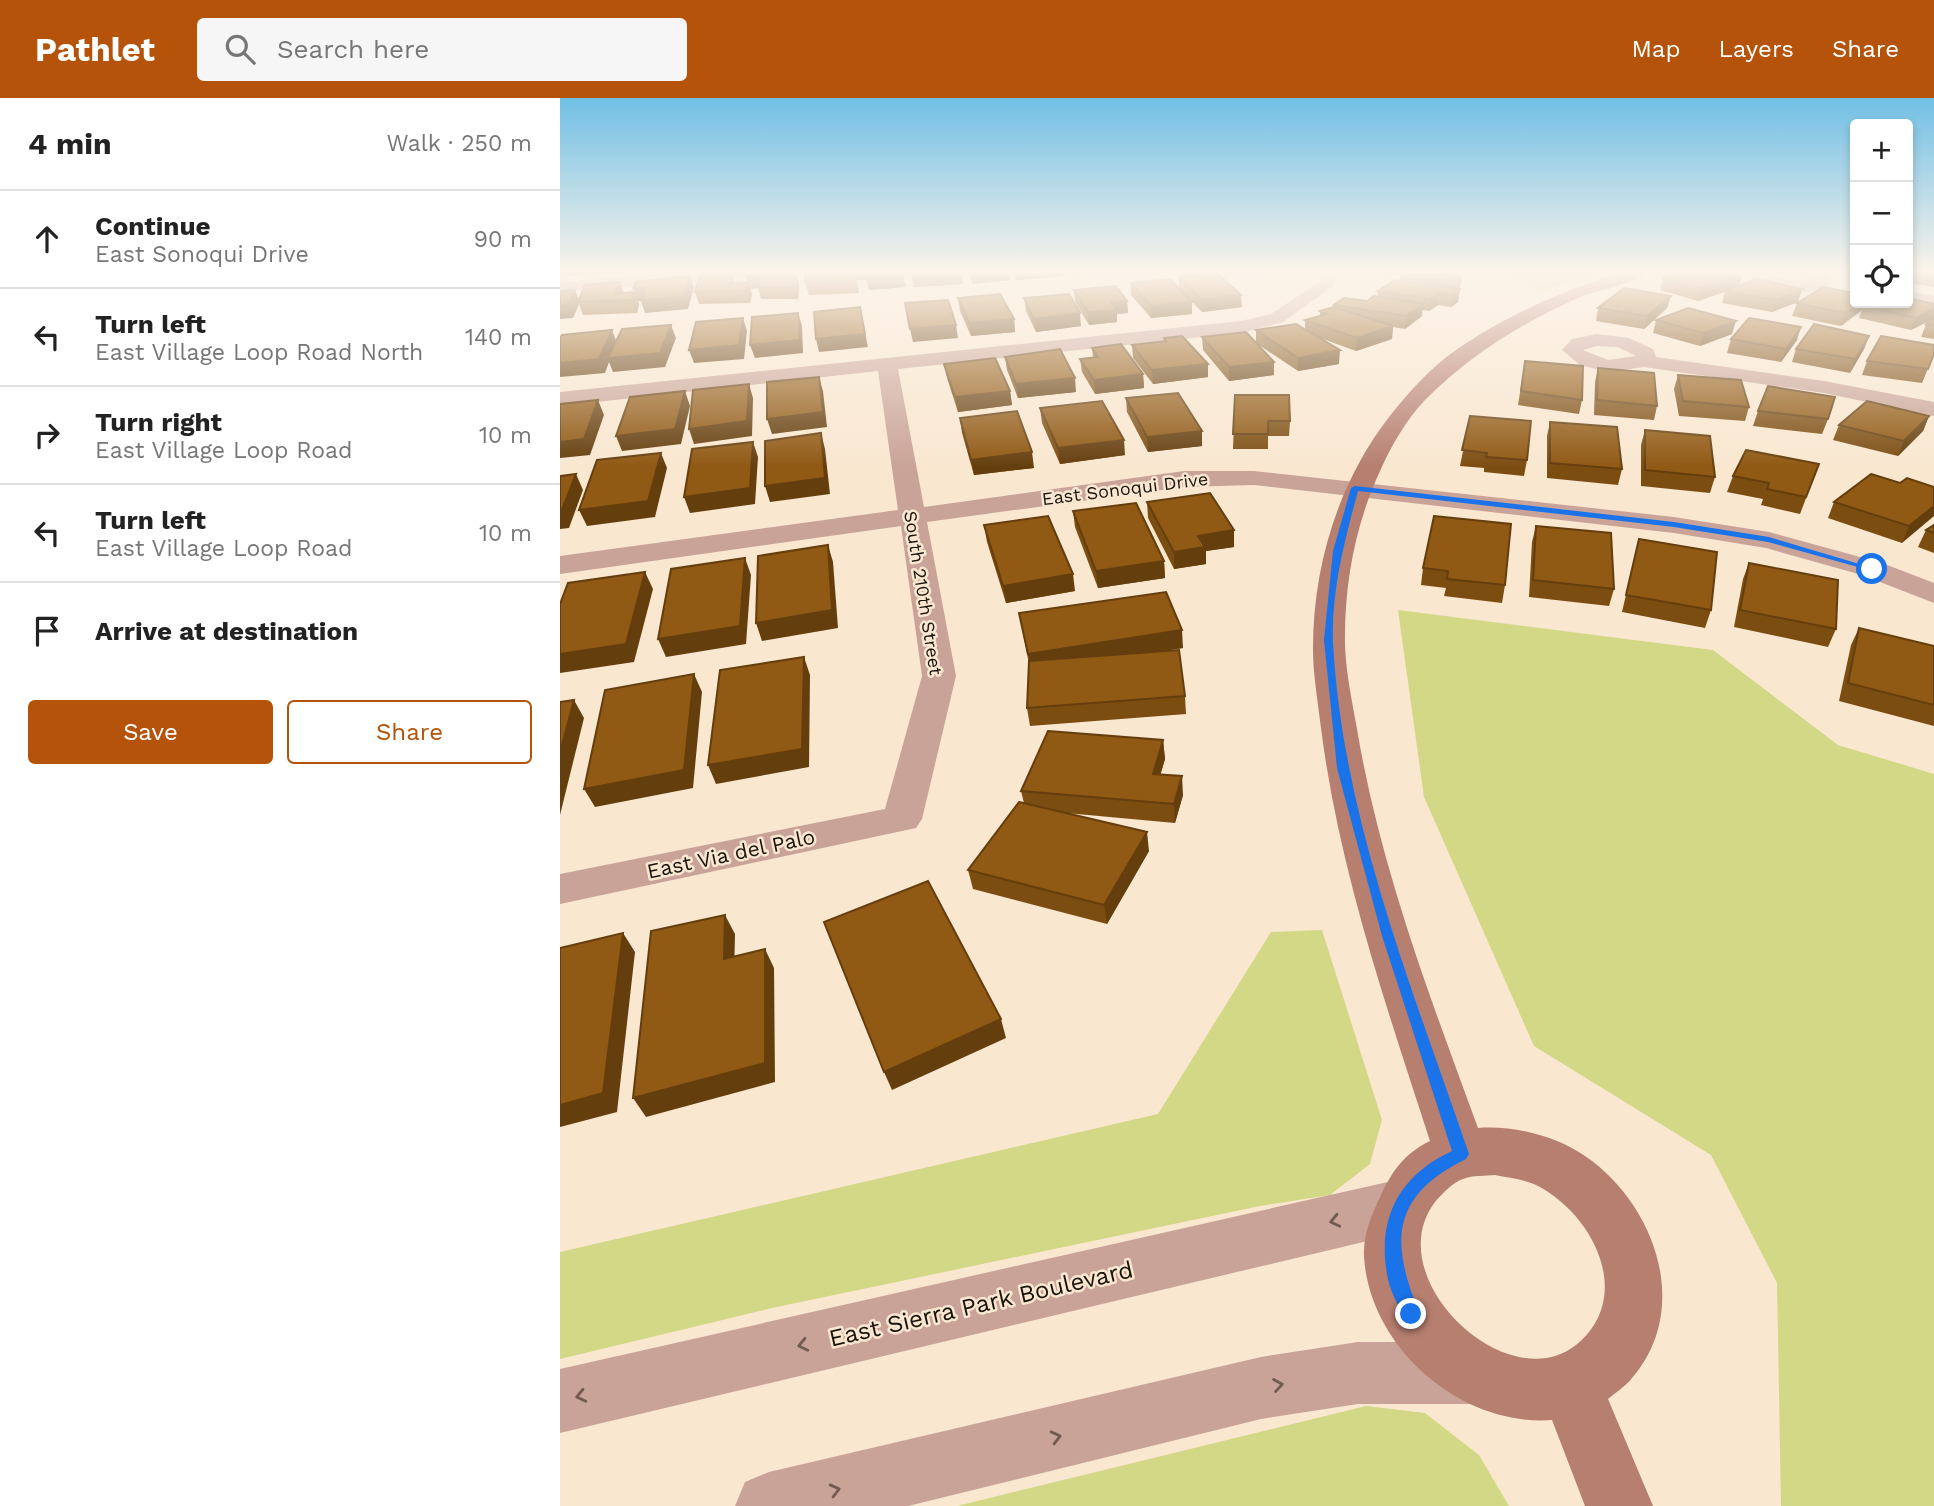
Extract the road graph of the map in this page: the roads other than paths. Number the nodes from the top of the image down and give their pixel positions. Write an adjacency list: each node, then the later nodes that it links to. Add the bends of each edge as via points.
1 (1158, 336): 4 (street)
2 (1489, 336): 7 (street, via 1438,373 1390,426)
3 (1642, 361): 6 (street, via 1824,387)
4 (887, 364): 5 (street); 8 (street, South 210th Street)
5 (560, 399)
6 (1934, 409)
7 (1355, 488): 8 (street, East Sonoqui Drive, via 1254,478 1184,479); 10 (street, East Sonoqui Drive, via 1674,524 1769,540 1872,569); 13 (street, via 1337,551 1328,640 1343,768 1388,936)
8 (912, 517): 9 (street, East Sonoqui Drive); 11 (street, South 210th Street, via 939,676)
9 (560, 565)
10 (1934, 594)
11 (902, 820): 12 (street, East Via del Palo)
12 (560, 889)
13 (1461, 1154): 14 (street, via 1416,1182); 16 (street, via 1495,1151 1542,1161 1595,1197 1619,1229 1632,1265 1636,1303 1626,1339 1602,1366)
14 (1401, 1206): 15 (street, via 1392,1240 1395,1276 1411,1314 1437,1348); 17 (street, East Sierra Park Boulevard, one-way to 17)
15 (1473, 1373): 16 (street, via 1506,1386 1539,1391); 18 (street, one-way to 15, via 1261,1388 1358,1373)
16 (1571, 1386): 19 (street)
17 (560, 1401)
18 (769, 1506)
19 (1619, 1506)

